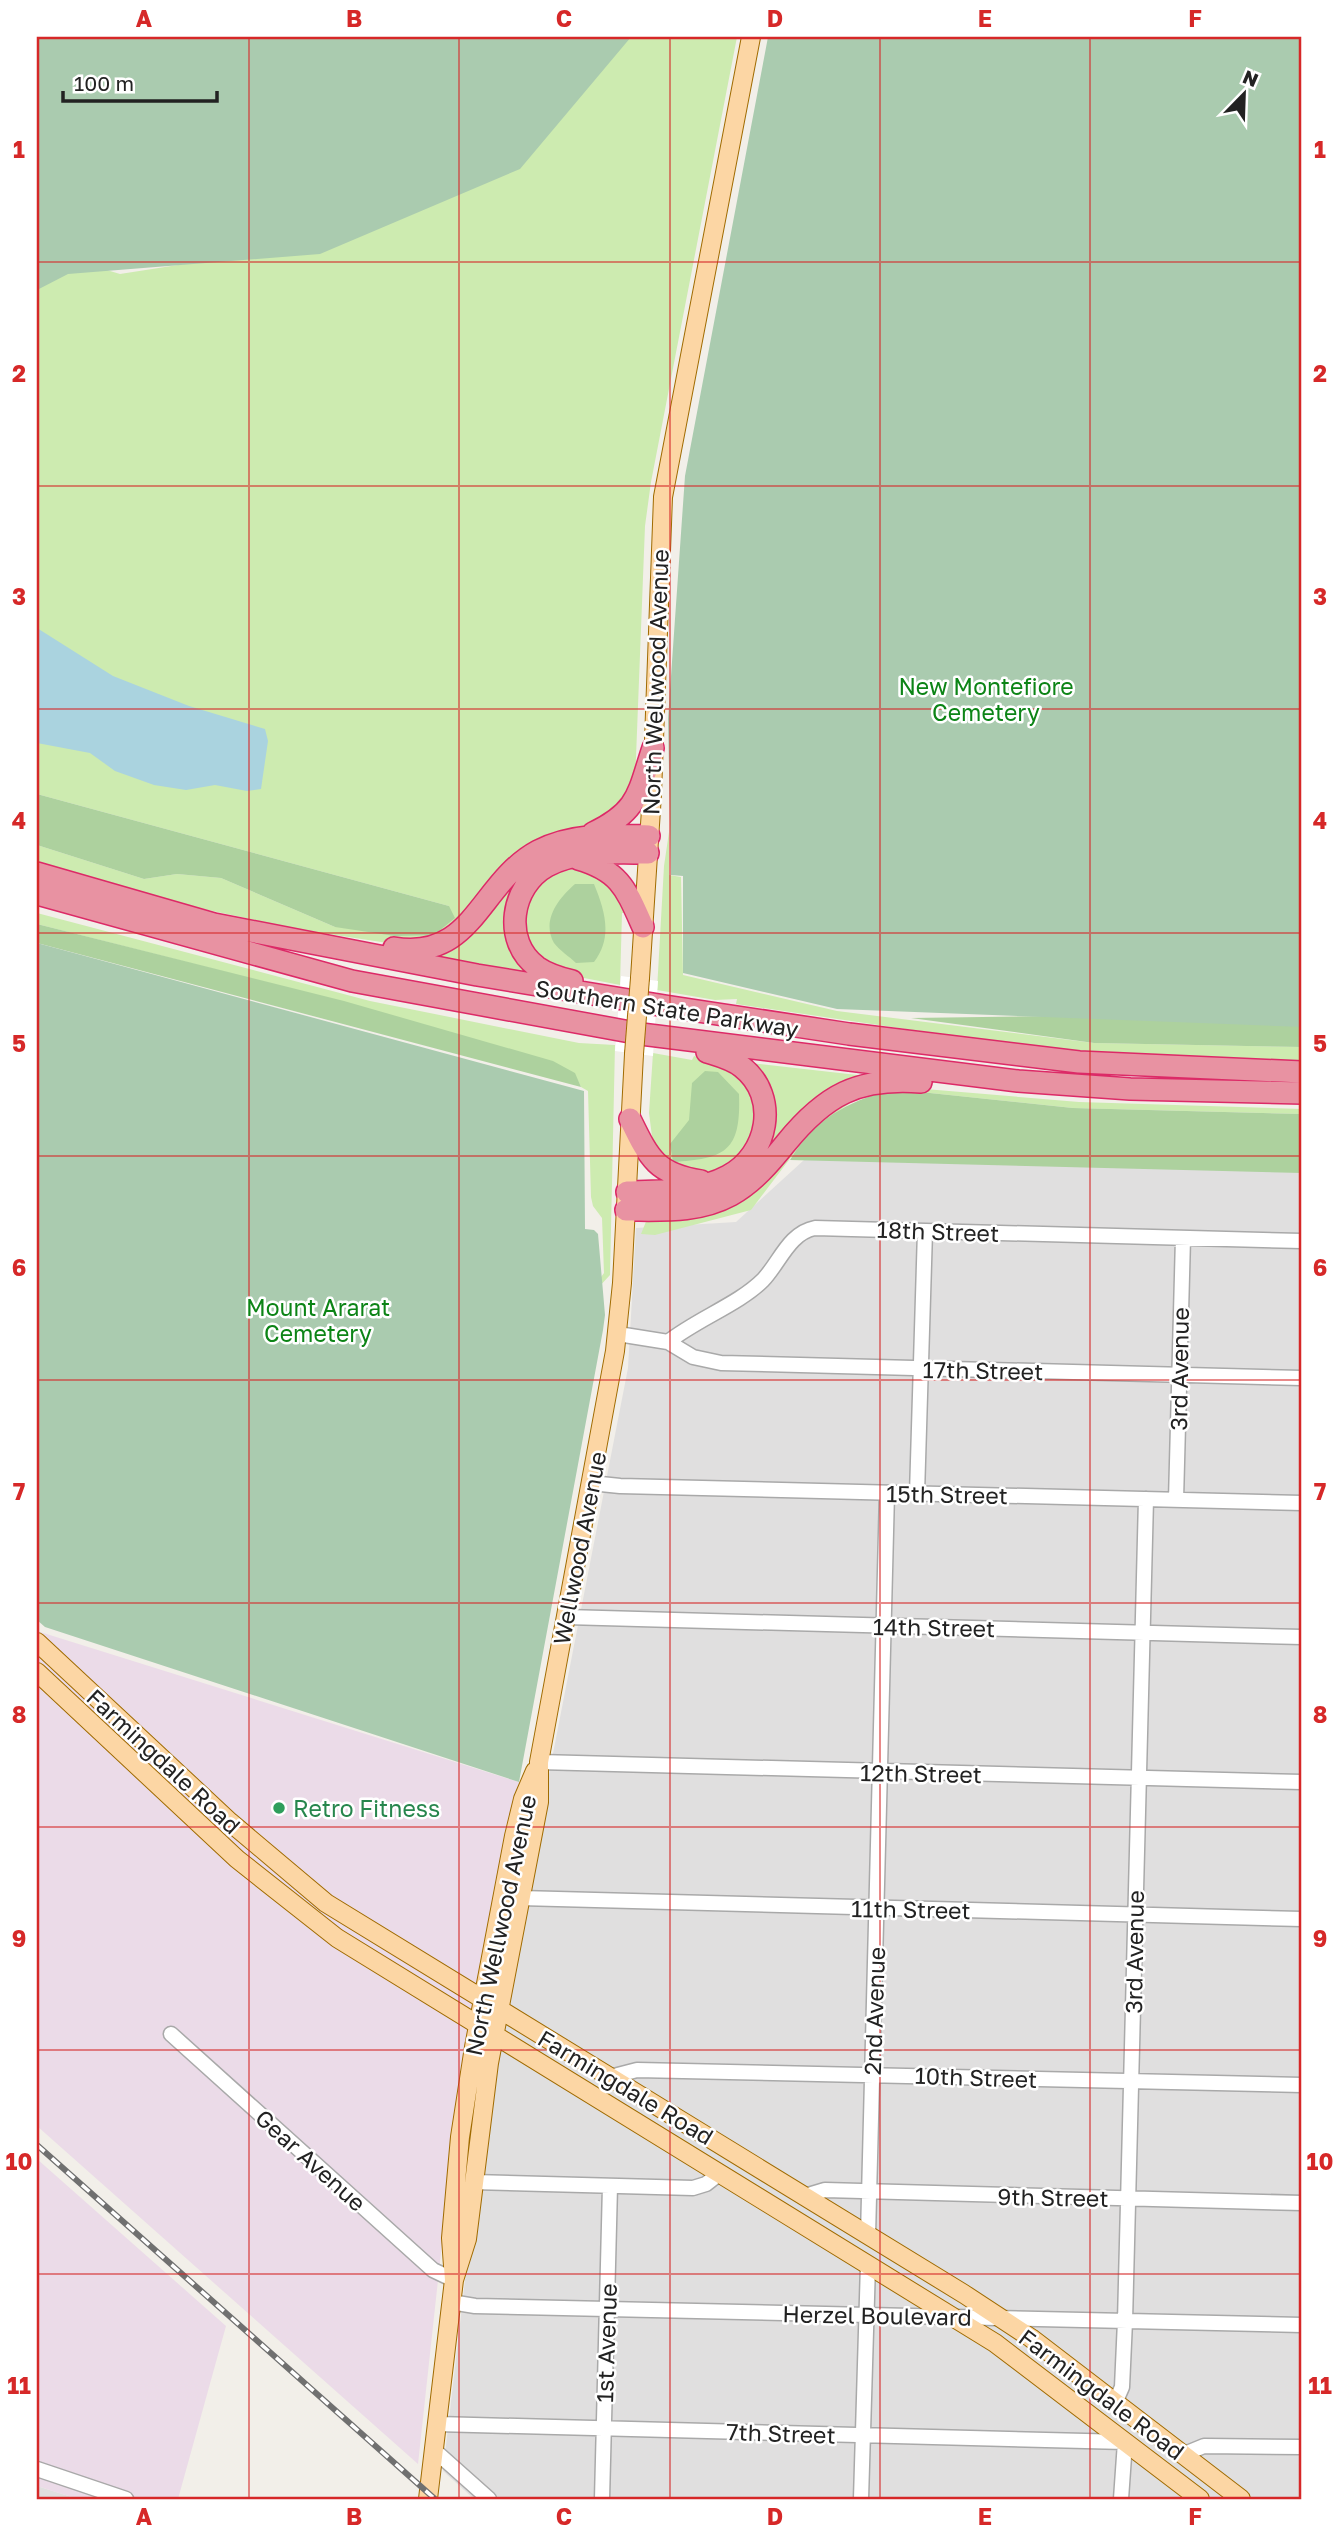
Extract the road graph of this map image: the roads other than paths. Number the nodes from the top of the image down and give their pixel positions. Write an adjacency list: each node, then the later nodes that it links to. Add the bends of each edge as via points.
1 (751, 37): 2 (main road, North Wellwood Avenue, via 663,498)
2 (653, 748): 3 (highway, via 628,811); 4 (main road, North Wellwood Avenue)
3 (587, 836): 4 (highway); 9 (highway, via 547,846 521,863 498,884 460,933 443,945 412,951)
4 (649, 844): 5 (highway); 8 (main road, North Wellwood Avenue)
5 (573, 857): 8 (highway, via 615,876); 10 (highway, via 538,872 520,894 514,921 523,950 534,965 554,976)
6 (37, 873): 9 (highway, Southern State Parkway, via 214,924)
7 (37, 894): 11 (highway, Southern State Parkway, via 352,981)
8 (643, 927): 11 (main road, North Wellwood Avenue, bridge)
9 (333, 949): 10 (highway, Southern State Parkway)
10 (665, 1006): 12 (highway, Southern State Parkway, via 1079,1062)
11 (638, 1044): 13 (highway, Southern State Parkway); 15 (main road, North Wellwood Avenue); 16 (highway, via 730,1060 748,1072 760,1088 765,1121 758,1147 738,1170)
12 (1302, 1072)
13 (1018, 1081): 14 (highway, Southern State Parkway); 17 (highway, via 894,1081 856,1088 817,1108 759,1175 731,1195 689,1209)
14 (1302, 1093)
15 (631, 1119): 16 (highway, via 649,1155 662,1169); 17 (main road, North Wellwood Avenue)
16 (710, 1183): 17 (highway)
17 (626, 1201): 21 (main road, North Wellwood Avenue)
18 (925, 1231): 19 (street, 18th Street); 22 (street, 18th Street, via 805,1231 754,1287); 23 (street)
19 (1183, 1238): 20 (street, 18th Street); 24 (street, 3rd Avenue)
20 (1302, 1241)
21 (618, 1334): 22 (street); 26 (main road, Wellwood Avenue)
22 (668, 1342): 23 (street, 17th Street, via 714,1363)
23 (921, 1368): 24 (street, 17th Street); 28 (street)
24 (1179, 1375): 25 (street, 17th Street); 30 (street, 3rd Avenue)
25 (1302, 1378)
26 (591, 1483): 27 (street, 15th Street); 32 (main road, Wellwood Avenue)
27 (887, 1493): 28 (street, 15th Street); 33 (street, 2nd Avenue)
28 (917, 1494): 29 (street, 15th Street)
29 (1146, 1499): 30 (street, 15th Street); 34 (street, 3rd Avenue)
30 (1176, 1500): 31 (street, 15th Street)
31 (1302, 1503)
32 (566, 1616): 33 (street, 14th Street); 38 (main road, Wellwood Avenue)
33 (883, 1626): 34 (street, 14th Street); 39 (street, 2nd Avenue)
34 (1142, 1632): 35 (street, 14th Street); 40 (street, 3rd Avenue)
35 (1302, 1637)
36 (37, 1642): 46 (main road, Farmingdale Road, via 286,1872 353,1921)
37 (37, 1672): 48 (main road, Farmingdale Road, via 271,1888 358,1953)
38 (539, 1762): 39 (street, 12th Street); 42 (main road, North Wellwood Avenue, via 538,1802); 46 (main road, North Wellwood Avenue, via 523,1799)
39 (880, 1772): 40 (street, 12th Street); 43 (street, 2nd Avenue)
40 (1138, 1777): 41 (street, 12th Street); 44 (street, 3rd Avenue)
41 (1302, 1782)
42 (520, 1898): 43 (street, 11th Street); 47 (main road, North Wellwood Avenue)
43 (877, 1908): 44 (street, 11th Street); 51 (street, 2nd Avenue)
44 (1134, 1915): 45 (street, 11th Street); 53 (street, 3rd Avenue)
45 (1302, 1919)
46 (482, 2000): 47 (main road, Farmingdale Road); 48 (main road, North Wellwood Avenue)
47 (499, 2010): 50 (main road, North Wellwood Avenue); 52 (main road, Farmingdale Road)
48 (477, 2026): 50 (main road, Farmingdale Road); 64 (main road, North Wellwood Avenue, via 457,2165)
49 (172, 2035): 64 (street, Gear Avenue, via 433,2270)
50 (494, 2036): 55 (main road, Farmingdale Road); 56 (main road, North Wellwood Avenue)
51 (872, 2074): 52 (street, 10th Street, via 637,2070); 53 (street, 10th Street); 58 (street, 2nd Avenue)
52 (610, 2077): 59 (main road, Farmingdale Road)
53 (1130, 2081): 54 (street, 10th Street); 60 (street, 3rd Avenue)
54 (1302, 2085)
55 (720, 2173): 57 (street, via 697,2188); 63 (main road, Farmingdale Road)
56 (473, 2182): 57 (street); 64 (main road, North Wellwood Avenue, via 467,2239)
57 (610, 2186): 66 (street, 1st Avenue)
58 (869, 2192): 59 (street, 9th Street, via 825,2190); 60 (street, 9th Street); 62 (street, 2nd Avenue)
59 (805, 2196): 62 (main road, Farmingdale Road)
60 (1128, 2199): 61 (street, 9th Street); 70 (street, 3rd Avenue)
61 (1302, 2203)
62 (868, 2236): 69 (main road, Farmingdale Road)
63 (868, 2264): 67 (street); 68 (main road, Farmingdale Road)
64 (454, 2280): 65 (main road, North Wellwood Avenue)
65 (451, 2302): 66 (street, Herzel Boulevard); 73 (main road, North Wellwood Avenue)
66 (607, 2309): 67 (street, Herzel Boulevard); 74 (street, 1st Avenue)
67 (865, 2315): 68 (street, Herzel Boulevard); 75 (street)
68 (953, 2317): 69 (street, Herzel Boulevard); 76 (main road, Farmingdale Road, via 1018,2359)
69 (1000, 2318): 70 (street, Herzel Boulevard); 72 (main road, Farmingdale Road)
70 (1125, 2320): 71 (street, Herzel Boulevard); 72 (street, 3rd Avenue, via 1122,2387)
71 (1302, 2325)
72 (1115, 2403): 79 (main road, Farmingdale Road)
73 (437, 2424): 74 (street, 7th Street); 78 (main road, North Wellwood Avenue)
74 (604, 2430): 75 (street, 7th Street); 84 (street, 1st Avenue)
75 (862, 2435): 76 (street, 7th Street); 85 (street)
76 (1125, 2442): 86 (street); 87 (main road, Farmingdale Road)
77 (1302, 2447): 79 (street, via 1204,2446)
78 (434, 2450): 82 (main road, North Wellwood Avenue); 83 (street)
79 (1182, 2455): 88 (main road, Farmingdale Road)
80 (37, 2469): 81 (street)
81 (126, 2499)
82 (428, 2499)
83 (489, 2499)
84 (602, 2499)
85 (861, 2499)
86 (1121, 2499)
87 (1200, 2499)
88 (1241, 2499)

